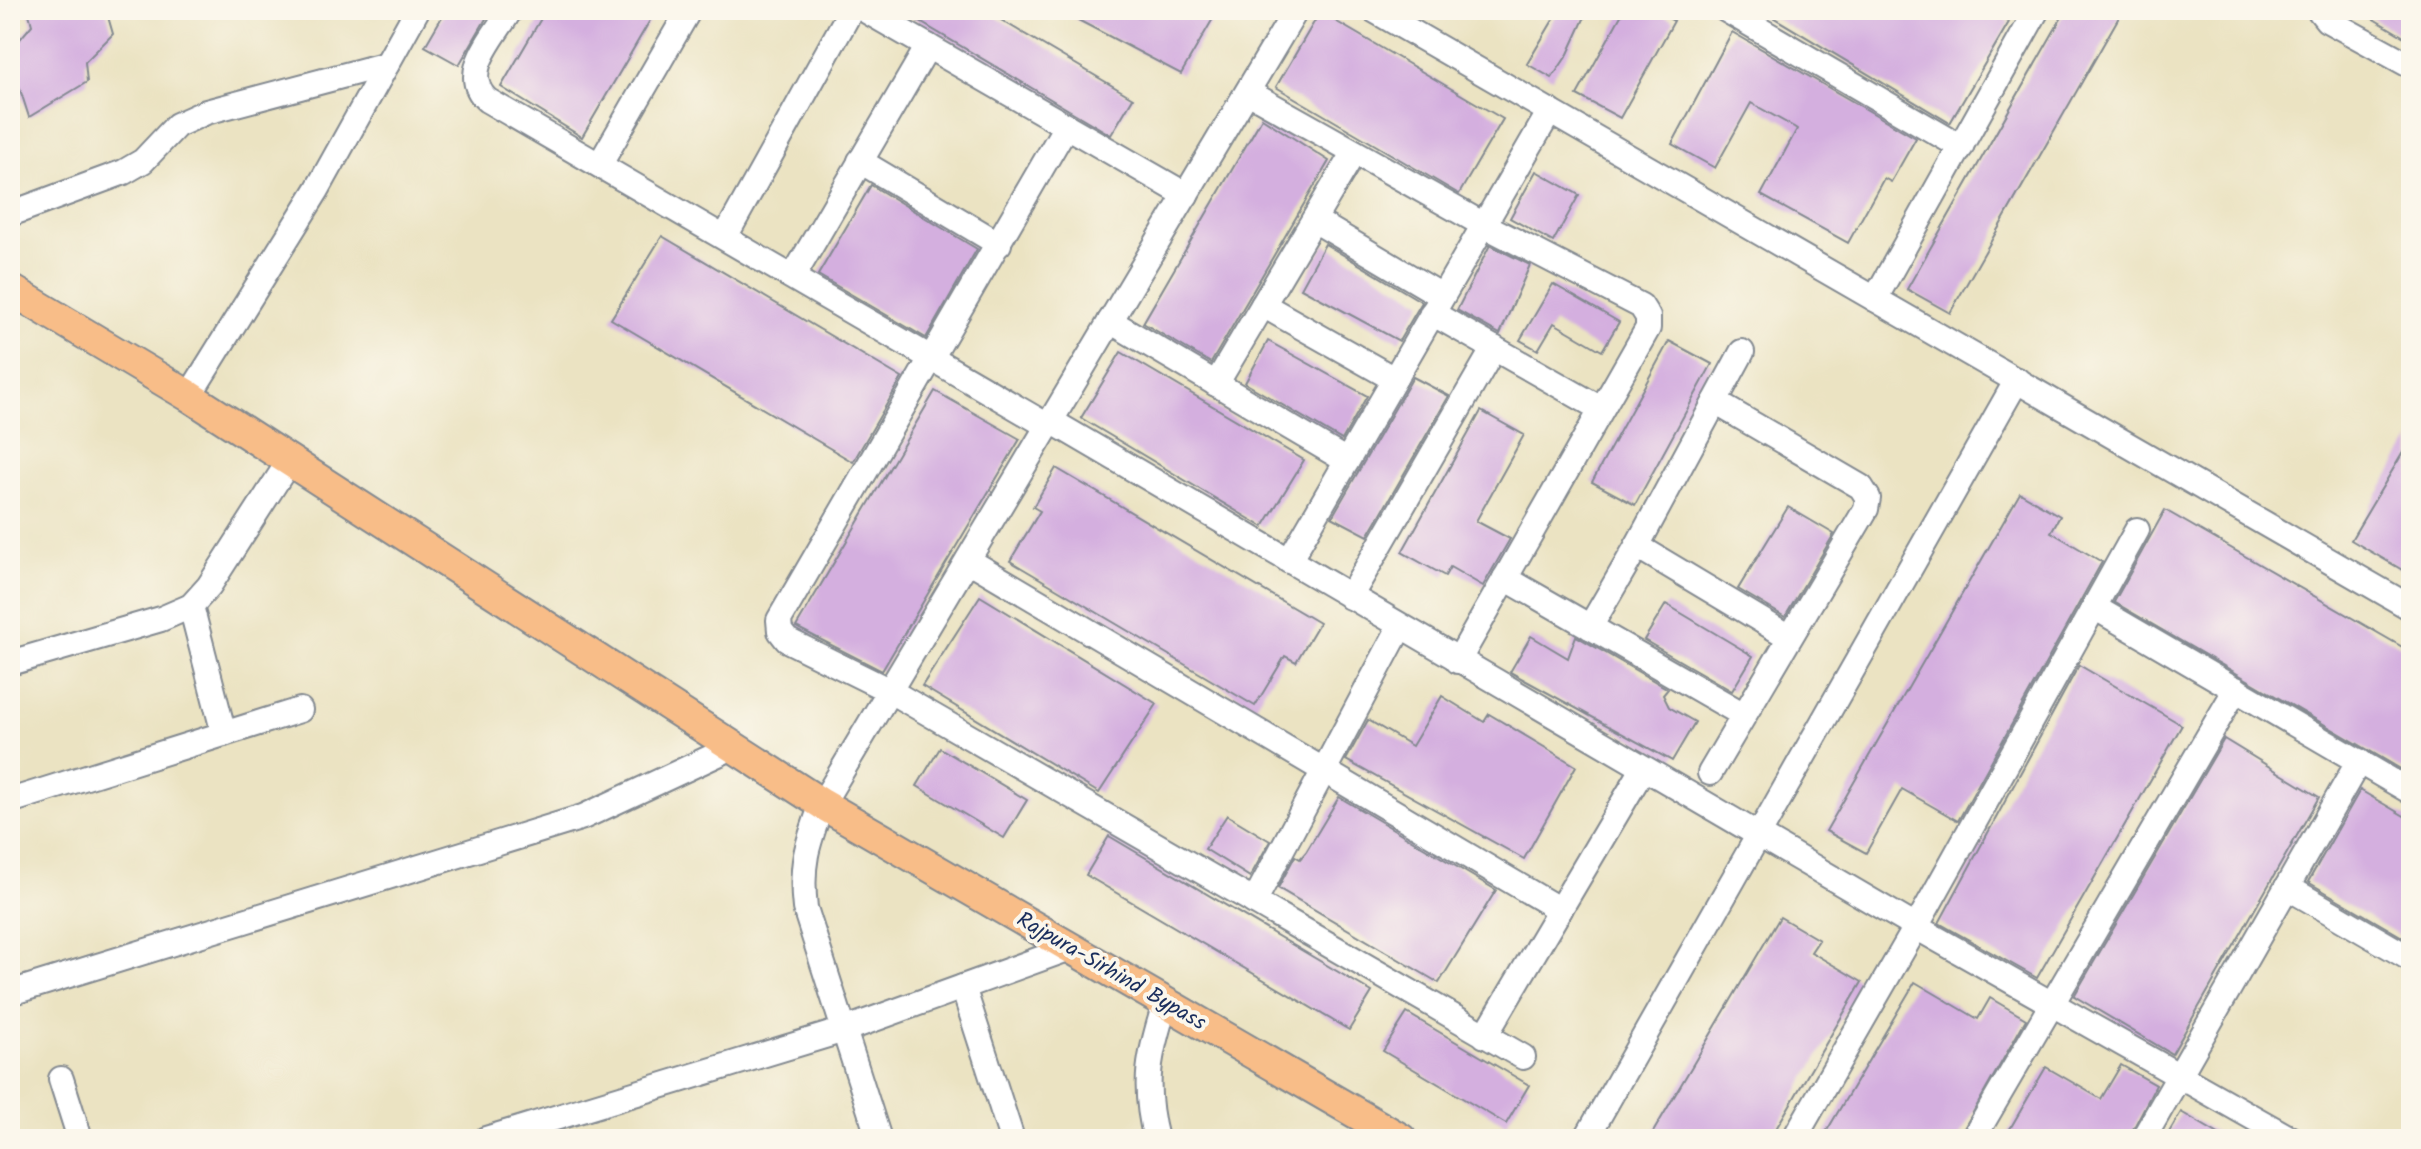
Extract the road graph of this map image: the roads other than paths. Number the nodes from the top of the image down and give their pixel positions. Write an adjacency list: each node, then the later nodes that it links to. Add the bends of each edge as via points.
1 (417, 10): 12 (street)
2 (510, 10): 20 (street, via 473,73 475,89)
3 (689, 10): 20 (street)
4 (851, 10): 25 (street)
5 (865, 10): 11 (street)
6 (1296, 10): 14 (street)
7 (1374, 10): 15 (street)
8 (1726, 10): 17 (street)
9 (2037, 10): 17 (street)
10 (2319, 10): 13 (street, via 2327,20)
11 (928, 46): 16 (street); 19 (street)
12 (387, 64): 22 (street, via 206,112 177,125 143,161 124,172); 39 (street, via 317,190)
13 (2411, 66)
14 (1248, 92): 18 (street); 21 (street)
15 (1550, 111): 24 (street); 29 (street)
16 (1066, 126): 21 (street); 26 (street)
17 (1961, 147): 29 (street)
18 (1354, 152): 23 (street); 24 (street)
19 (860, 161): 26 (street); 27 (street)
20 (600, 164): 25 (street)
21 (1186, 195): 32 (street)
22 (10, 214)
23 (1314, 220): 30 (street); 31 (street)
24 (1484, 225): 31 (street); 41 (street, via 1641,306 1648,317 1648,328)
25 (725, 237): 27 (street)
26 (999, 244): 35 (street)
27 (793, 277): 35 (street)
28 (10, 289): 39 (main road, Rajpura-Sirhind Bypass)
29 (1875, 299): 37 (street)
30 (1263, 305): 36 (street); 38 (street)
31 (1437, 305): 33 (street); 36 (street)
32 (1110, 321): 38 (street); 42 (street)
33 (1494, 348): 41 (street); 50 (street)
34 (1742, 352): 40 (street)
35 (933, 358): 42 (street); 60 (street, via 779,620 787,640)
36 (1394, 379): 44 (street)
37 (2017, 380): 53 (street); 72 (street)
38 (1216, 384): 44 (street)
39 (189, 396): 43 (main road, Rajpura-Sirhind Bypass)
40 (1715, 402): 46 (street); 56 (street, via 1861,487 1868,498)
41 (1601, 409): 49 (street)
42 (1050, 423): 47 (street); 48 (street)
43 (290, 460): 51 (street); 64 (main road, Rajpura-Sirhind Bypass)
44 (1347, 461): 48 (street)
45 (2137, 530): 52 (street)
46 (1637, 546): 55 (street); 56 (street)
47 (968, 560): 60 (street); 67 (street)
48 (1289, 561): 50 (street)
49 (1505, 578): 55 (street); 57 (street)
50 (1350, 597): 54 (street)
51 (191, 606): 58 (street); 63 (street)
52 (2094, 607): 59 (street); 76 (street)
53 (2411, 608)
54 (1400, 627): 57 (street); 67 (street)
55 (1590, 627): 62 (street)
56 (1789, 637): 62 (street)
57 (1458, 661): 66 (street)
58 (10, 663)
59 (2236, 689): 65 (street); 82 (street)
60 (890, 691): 71 (street); 74 (street)
61 (300, 710): 63 (street)
62 (1742, 714): 68 (street)
63 (224, 734): 70 (street)
64 (733, 747): 71 (main road, Rajpura-Sirhind Bypass); 80 (street, via 583,817)
65 (2359, 761): 69 (street); 73 (street)
66 (1643, 769): 72 (street); 75 (street)
67 (1323, 770): 74 (street); 75 (street)
68 (1710, 773)
69 (2411, 792)
70 (10, 801)
71 (822, 804): 77 (main road, Rajpura-Sirhind Bypass); 83 (street, via 801,873 805,908)
72 (1758, 837): 76 (street); 94 (street)
73 (2287, 887): 78 (street); 86 (street)
74 (1254, 902): 84 (street)
75 (1560, 910): 84 (street)
76 (1916, 927): 82 (street); 95 (street)
77 (1073, 947): 79 (street); 81 (main road, Rajpura-Sirhind Bypass)
78 (2411, 959)
79 (963, 987): 83 (street); 91 (street)
80 (10, 993)
81 (1166, 1001): 92 (street, via 1149,1051 1146,1080); 93 (main road, Rajpura-Sirhind Bypass)
82 (2050, 1003): 86 (street); 96 (street)
83 (844, 1030): 89 (street); 90 (street)
84 (1485, 1036): 85 (street)
85 (1523, 1057)
86 (2178, 1075): 97 (street); 98 (street)
87 (61, 1079): 88 (street)
88 (80, 1139)
89 (486, 1139)
90 (879, 1139)
91 (1012, 1139)
92 (1156, 1139)
93 (1401, 1139)
94 (1586, 1139)
95 (1794, 1139)
96 (1973, 1139)
97 (2143, 1139)
98 (2291, 1139)

